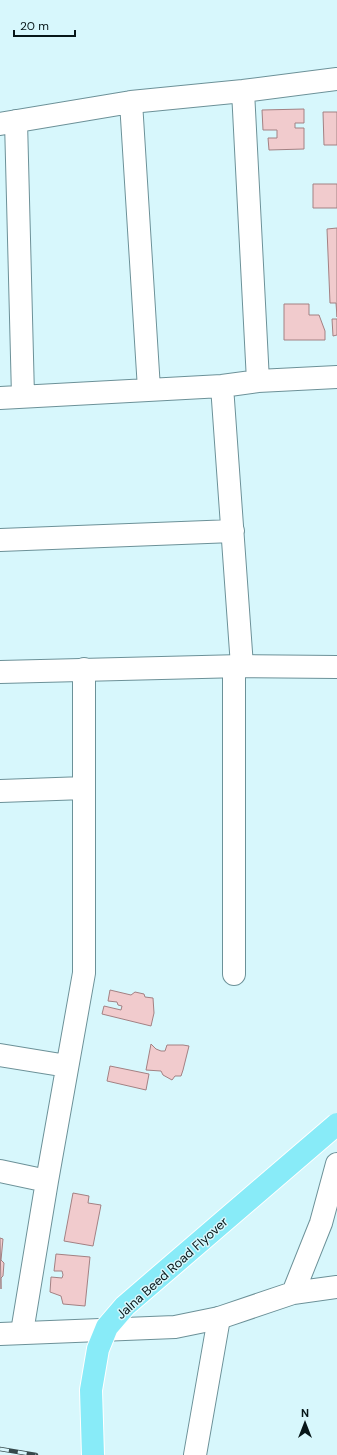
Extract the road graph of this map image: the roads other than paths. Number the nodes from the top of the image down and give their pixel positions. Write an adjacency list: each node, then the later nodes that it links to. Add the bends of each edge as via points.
1 (337, 79): 2 (street)
2 (243, 91): 3 (street); 6 (street)
3 (131, 102): 4 (street); 8 (street)
4 (8, 122): 9 (street)
5 (337, 377): 6 (street)
6 (258, 381): 7 (street)
7 (222, 386): 8 (street); 11 (street)
8 (149, 389): 9 (street)
9 (23, 396): 10 (street)
10 (0, 398)
11 (233, 531): 12 (street); 13 (street)
12 (0, 540)
13 (238, 666): 14 (street); 15 (street); 19 (street)
14 (337, 668)
15 (84, 669): 16 (street); 17 (street)
16 (0, 672)
17 (84, 788): 18 (street); 21 (street, via 84,973)
18 (0, 791)
19 (234, 974)
20 (0, 1055): 21 (street)
21 (67, 1066): 25 (street)
22 (337, 1124): 30 (main road, Jalna Beed Road Flyover, bridge, via 125,1306 106,1327 98,1349 91,1390)
23 (337, 1164): 27 (street, via 321,1223)
24 (0, 1171): 25 (street)
25 (46, 1181): 29 (street)
26 (337, 1287): 27 (street)
27 (293, 1292): 28 (street)
28 (219, 1318): 29 (street, via 175,1327); 31 (street)
29 (6, 1333)
30 (93, 1455)
31 (195, 1455)

